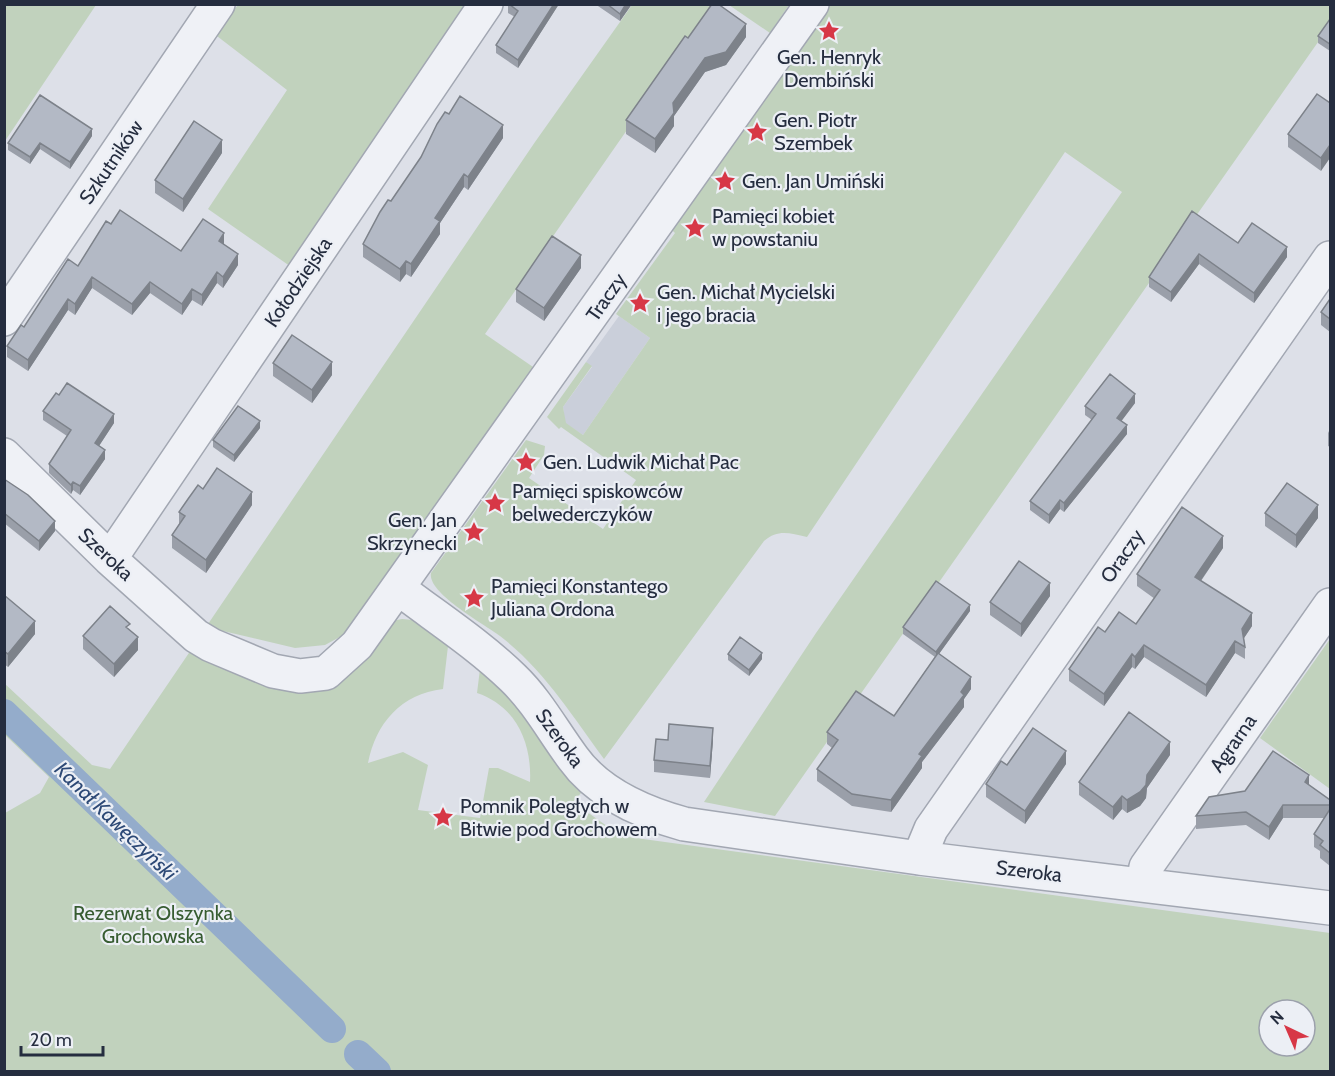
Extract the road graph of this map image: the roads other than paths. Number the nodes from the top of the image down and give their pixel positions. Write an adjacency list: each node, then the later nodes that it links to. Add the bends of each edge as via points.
1 (218, 4): 5 (street, Szkutników)
2 (486, 4): 7 (street, Kołodziejska)
3 (812, 4): 8 (street, Traczy)
4 (1330, 258): 10 (street, Oraczy, via 949,803 924,841)
5 (4, 319)
6 (4, 455): 7 (street, Szeroka)
7 (110, 559): 8 (street, Szeroka, via 203,640 273,671 300,676 326,672 357,645)
8 (398, 588): 10 (street, Szeroka, via 513,678 580,767 634,806 684,824)
9 (1330, 605): 11 (street, Agrarna, via 1146,867)
10 (919, 858): 11 (street, Szeroka)
11 (1143, 885): 12 (street, Szeroka)
12 (1330, 908)

